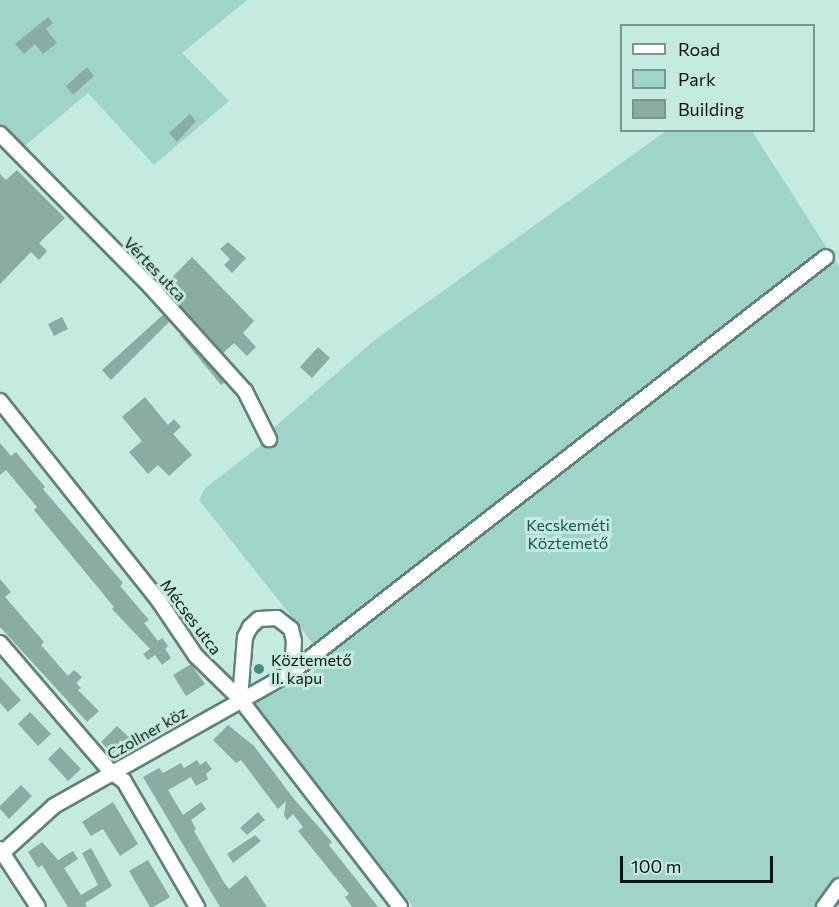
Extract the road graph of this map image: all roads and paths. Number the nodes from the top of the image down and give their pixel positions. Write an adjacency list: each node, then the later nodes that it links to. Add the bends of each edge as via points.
1 (0, 134): 4 (street, Vértes utca, via 150,286 245,391)
2 (825, 257): 6 (street, Czollner köz)
3 (0, 401): 7 (street, Mécses utca, via 159,601 195,656)
4 (269, 439)
5 (0, 643): 8 (street)
6 (291, 672): 7 (street, Czollner köz); 7 (street, via 291,629 277,618 259,619 245,638)
7 (240, 699): 8 (street, Czollner köz); 13 (street, Mécses utca)
8 (111, 772): 9 (street, Czollner köz, via 54,806); 12 (street, via 124,781)
9 (1, 852): 11 (street)
10 (839, 886): 14 (street)
11 (38, 907)
12 (197, 907)
13 (400, 907)
14 (824, 907)

